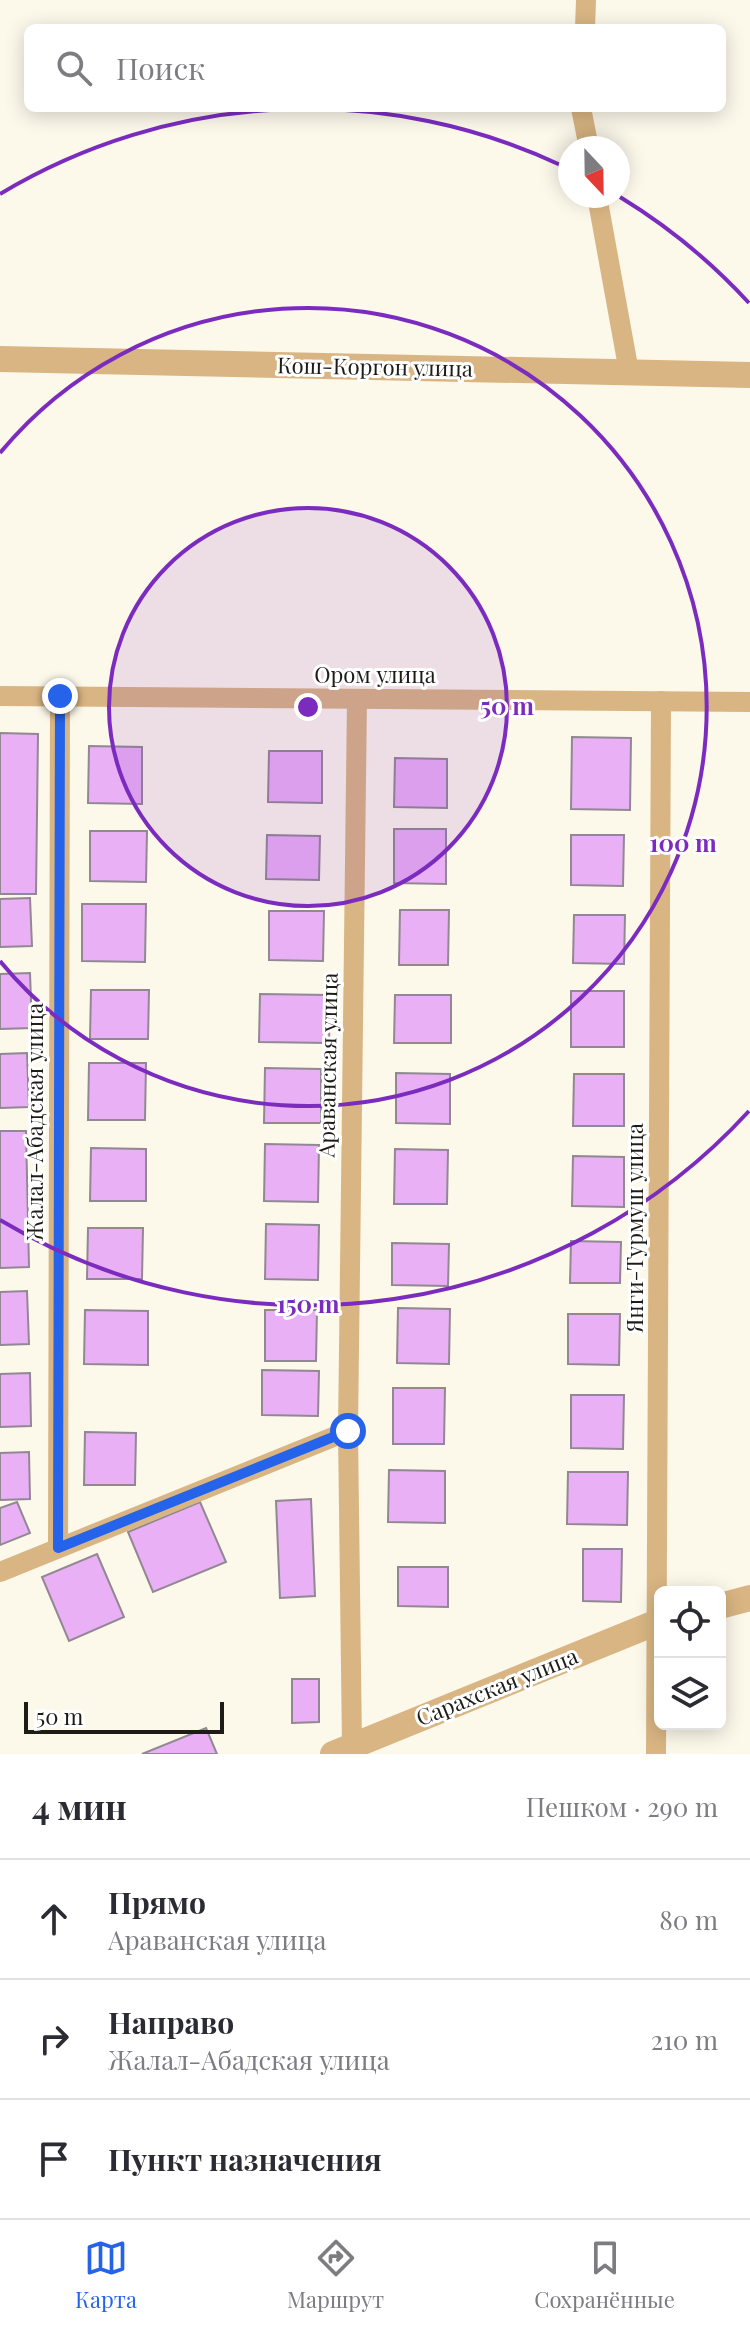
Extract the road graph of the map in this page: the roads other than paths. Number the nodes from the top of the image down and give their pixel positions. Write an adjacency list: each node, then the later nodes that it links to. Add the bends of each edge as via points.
1 (586, 0): 2 (street)
2 (585, 24)
3 (582, 112): 4 (street)
4 (587, 136)
5 (599, 208): 7 (street)
6 (0, 359): 7 (street, Кош-Коргон улица)
7 (629, 372): 8 (street, Кош-Коргон улица)
8 (750, 375)
9 (0, 696): 10 (street, Ором улица)
10 (60, 696): 11 (street, Ором улица); 15 (street, Жалал-Абадская улица)
11 (357, 699): 12 (street, Ором улица); 14 (street, Араванская улица)
12 (661, 701): 13 (street, Ором улица); 17 (street, Янги-Турмуш улица)
13 (750, 702)
14 (348, 1431): 15 (street); 22 (street, Араванская улица)
15 (58, 1548): 16 (street)
16 (0, 1572)
17 (659, 1586)
18 (750, 1598): 19 (street)
19 (726, 1604)
20 (654, 1623): 22 (street, Сарахская улица)
21 (658, 1658): 23 (street, Янги-Турмуш улица)
22 (342, 1750)
23 (656, 1754)

